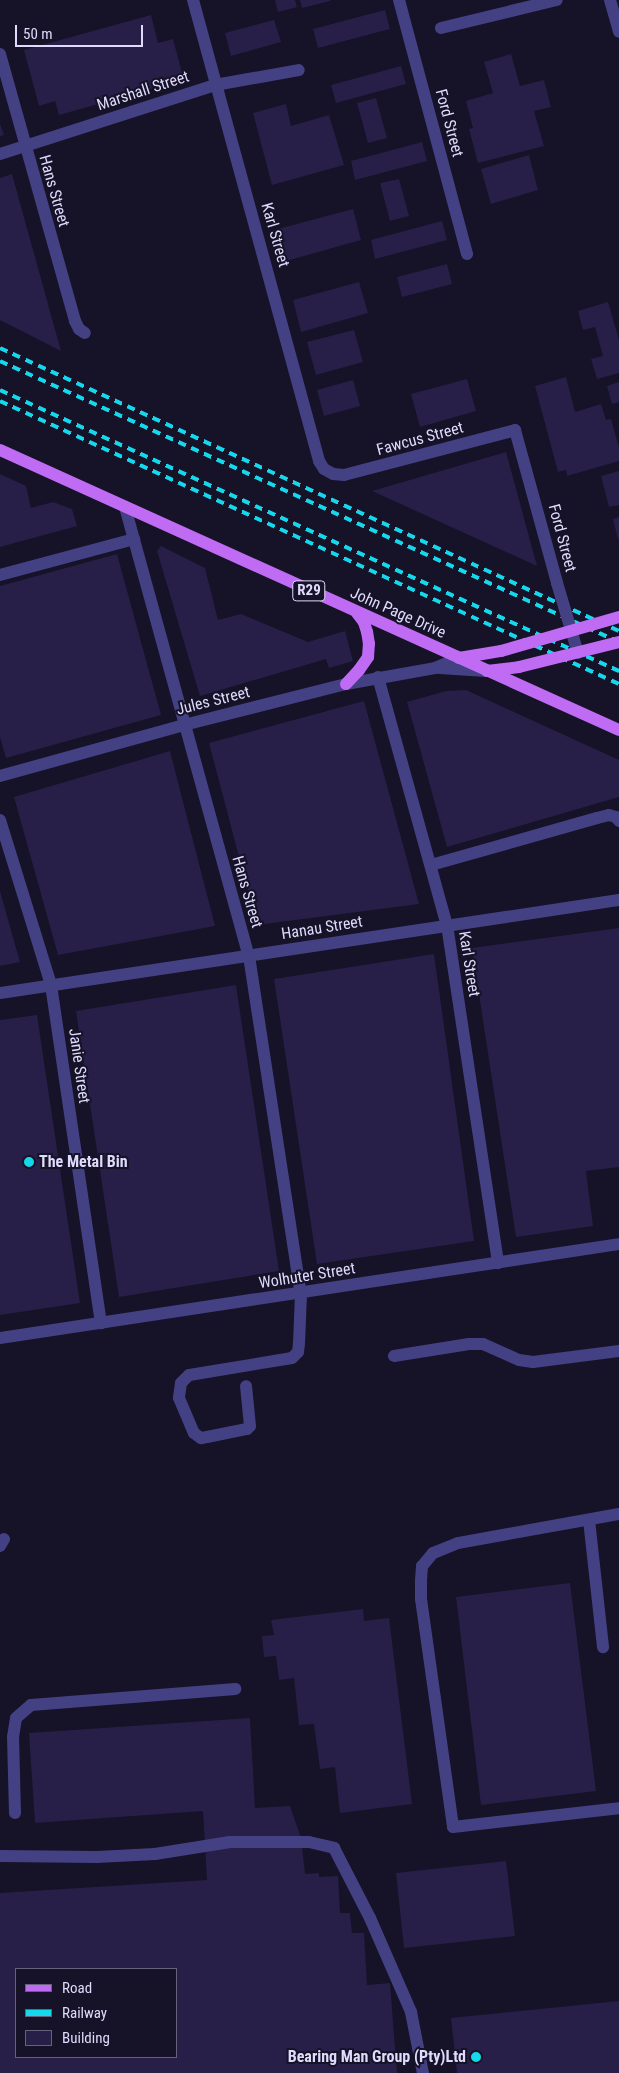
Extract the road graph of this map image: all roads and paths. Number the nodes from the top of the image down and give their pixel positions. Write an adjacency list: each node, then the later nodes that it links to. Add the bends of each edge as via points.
1 (193, 0): 9 (street, Karl Street)
2 (399, 0): 12 (street, Ford Street)
3 (557, 0): 5 (street)
4 (610, 0): 6 (street)
5 (441, 28)
6 (619, 32)
7 (0, 54): 10 (street, Hans Street)
8 (299, 70): 9 (street, Marshall Street)
9 (215, 85): 10 (street, Marshall Street); 16 (street, Karl Street, via 319,461)
10 (25, 146): 11 (street, Marshall Street); 13 (street, Hans Street, via 75,321)
11 (0, 154)
12 (467, 254)
13 (85, 333)
14 (515, 430): 16 (street, Fawcus Street, via 364,471); 22 (street, Ford Street, bridge)
15 (0, 450): 17 (main road, John Page Drive / R29)
16 (333, 474)
17 (125, 507): 18 (street, Hans Street); 20 (main road, John Page Drive / R29)
18 (134, 539): 19 (street); 30 (street, Hans Street)
19 (0, 575)
20 (355, 611): 25 (main road, John Page Drive / R29); 29 (main road, via 364,622 369,650 364,663)
21 (619, 618): 22 (main road, Jules Street, bridge)
22 (572, 632): 24 (street, Ford Street, bridge); 25 (main road, Jules Street, bridge, via 501,651)
23 (619, 642): 24 (main road, Jules Street, bridge)
24 (578, 653): 27 (main road, Jules Street, bridge)
25 (459, 658): 26 (street, Jules Street); 27 (main road, John Page Drive / R29)
26 (436, 668): 27 (street, Jules Street); 28 (street, Jules Street)
27 (486, 671): 31 (main road, John Page Drive / R29)
28 (378, 677): 29 (street, Jules Street); 35 (street, Karl Street)
29 (346, 684): 30 (street, Jules Street)
30 (184, 725): 32 (street, Jules Street); 38 (street, Hans Street)
31 (619, 730)
32 (0, 776)
33 (0, 820): 39 (street, Janie Street)
34 (619, 820): 35 (street, via 609,815)
35 (431, 865): 37 (street, Karl Street)
36 (619, 900): 37 (street, Hanau Street)
37 (447, 925): 38 (street, Hanau Street); 42 (street, Karl Street)
38 (249, 956): 39 (street, Hanau Street); 43 (street, Hans Street)
39 (51, 985): 40 (street, Hanau Street); 44 (street, Janie Street)
40 (0, 993)
41 (619, 1244): 42 (street, Wolhuter Street)
42 (498, 1263): 43 (street, Wolhuter Street)
43 (301, 1294): 44 (street, Wolhuter Street); 48 (street, Hans Street, via 296,1356 189,1375 181,1382 179,1398 194,1433 201,1438 247,1429 250,1426)
44 (101, 1323): 45 (street, Wolhuter Street)
45 (0, 1338)
46 (619, 1351): 47 (street, via 533,1362 519,1360 483,1344 469,1344)
47 (394, 1356)
48 (246, 1386)
49 (619, 1514): 50 (street)
50 (589, 1520): 51 (street); 55 (street, via 458,1543 434,1553 422,1566 421,1599 453,1827)
51 (603, 1647)
52 (235, 1689): 53 (street, via 31,1706 16,1718)
53 (13, 1737): 54 (street); 56 (street)
54 (0, 1740)
55 (619, 1808)
56 (15, 1813)
57 (0, 1856): 58 (street, via 155,1854 230,1842 309,1842 334,1848 370,1918 411,2012)
58 (424, 2073)

